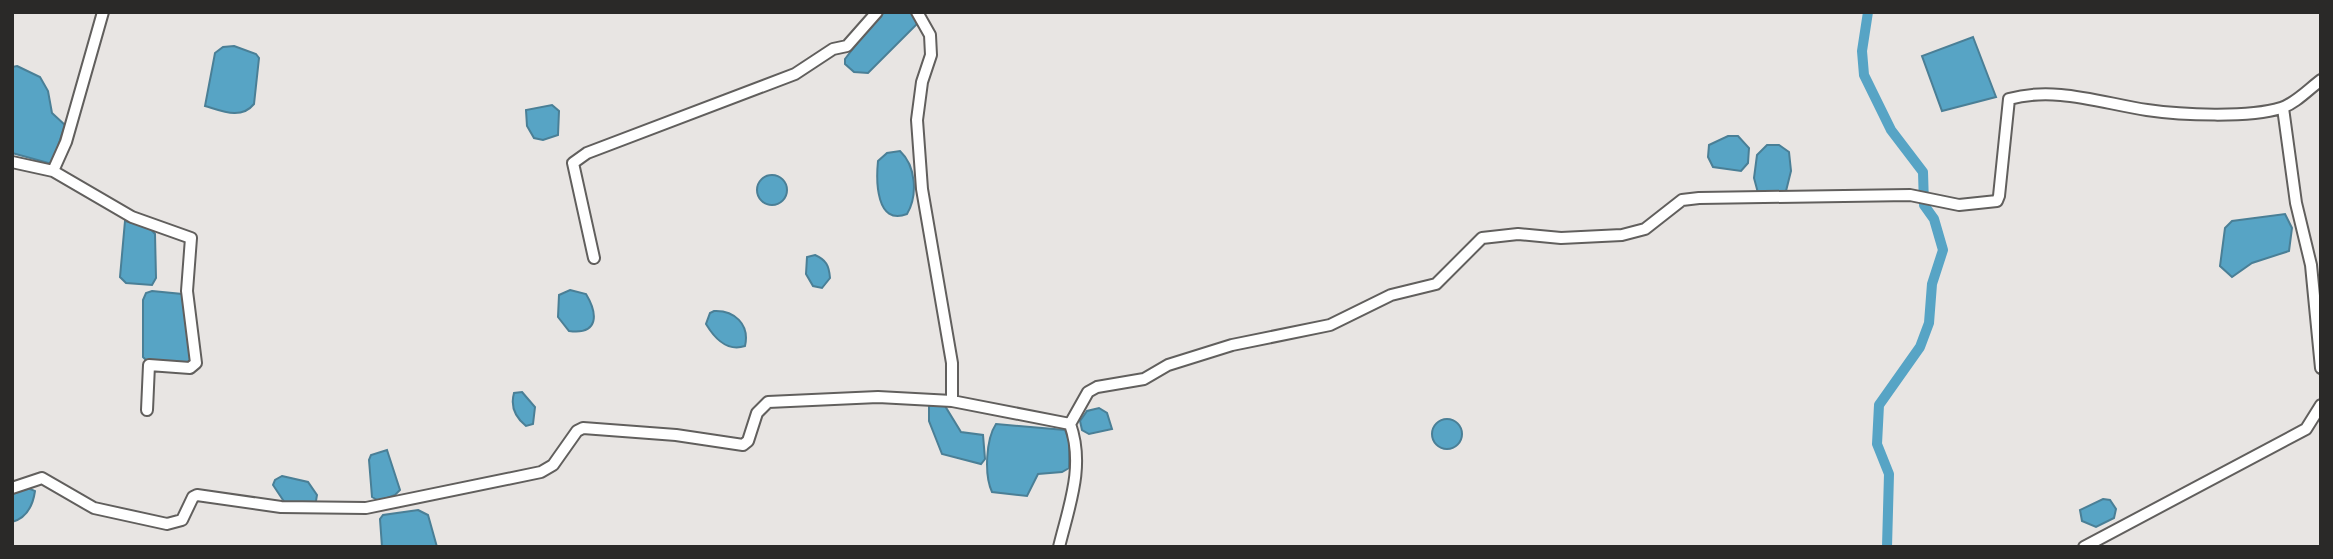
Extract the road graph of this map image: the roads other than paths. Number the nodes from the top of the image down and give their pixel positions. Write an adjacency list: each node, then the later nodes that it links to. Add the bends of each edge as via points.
1 (103, 12): 7 (street, via 66,142)
2 (877, 12): 8 (street, via 847,46 833,49 795,74 587,153 573,163)
3 (918, 12): 10 (street, via 930,35 931,55 917,120 922,189 953,363)
4 (2321, 80): 5 (street)
5 (2283, 108): 9 (street, via 2296,203 2311,265); 13 (street, via 2209,115 2148,110 2069,95 2026,94 2009,99 1997,201 1959,205 1910,195 1699,198 1682,200 1645,229 1622,235 1482,238 1436,284 1391,295 1330,325 1232,345 1168,365 1143,379 1097,387 1088,393)
6 (12, 162): 7 (street)
7 (53, 171): 12 (street, via 132,217 191,238 187,291 196,363 190,368 149,365)
8 (594, 258)
9 (2321, 368)
10 (953, 401): 13 (street); 14 (street, via 878,397 768,402 757,413 743,445 583,428 553,465 541,472 366,508 281,507 197,495 182,520 167,524 94,508 42,478)
11 (2321, 405): 16 (street, via 2306,429)
12 (147, 410)
13 (1070, 424): 15 (street, via 1076,440 1076,482)
14 (12, 488)
15 (1059, 547)
16 (2084, 547)

